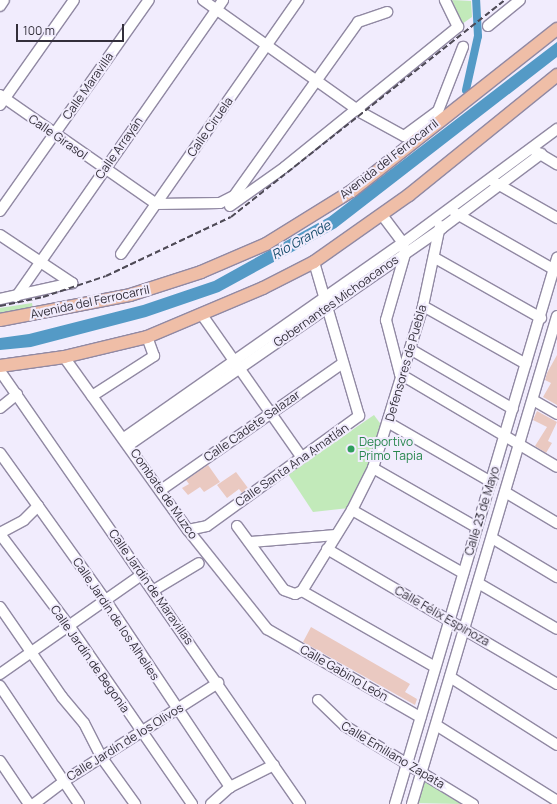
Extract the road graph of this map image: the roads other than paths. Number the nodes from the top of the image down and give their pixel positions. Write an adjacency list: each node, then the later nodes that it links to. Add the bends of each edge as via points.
1 (4, 0): 9 (street)
2 (74, 0): 18 (street)
3 (149, 0): 21 (street, Calle Maravilla)
4 (203, 0): 10 (street)
5 (223, 0): 10 (street, Calle Arrayán)
6 (298, 0): 14 (street, Calle Ciruela)
7 (445, 0): 19 (street, via 458,27)
8 (520, 0): 12 (street)
9 (0, 6)
10 (216, 10): 14 (street); 24 (street, Calle Arrayán)
11 (387, 12): 17 (street, via 358,22)
12 (488, 26)
13 (557, 30): 50 (main road, Avenida del Ferrocarril, via 353,190 266,244 201,272 130,295)
14 (267, 45): 17 (street); 26 (street, Calle Ciruela)
15 (463, 47): 19 (street, via 438,111 404,136)
16 (557, 75): 30 (main road)
17 (314, 79): 19 (street); 27 (street)
18 (2, 100): 21 (street, Calle Girasol)
19 (359, 111): 27 (street, via 285,167)
20 (557, 129): 22 (street, Gobernantes Michoacanos)
21 (54, 135): 24 (street, Calle Girasol); 29 (street, Calle Maravilla)
22 (536, 152): 23 (street); 25 (street, Gobernantes Michoacanos)
23 (557, 164)
24 (104, 170): 26 (street, Calle Girasol); 40 (street, Calle Arrayán)
25 (494, 183): 28 (street, Gobernantes Michoacanos); 31 (street, Gobernantes Michoacanos); 32 (street)
26 (156, 204): 27 (street); 36 (street, Calle Ciruela)
27 (229, 204)
28 (451, 208): 31 (street); 33 (street, Gobernantes Michoacanos)
29 (0, 211)
30 (382, 215): 35 (street); 41 (main road)
31 (458, 217): 33 (street, Gobernantes Michoacanos); 42 (street)
32 (557, 218)
33 (439, 224): 35 (street, Gobernantes Michoacanos); 37 (street, Gobernantes Michoacanos); 38 (street, Defensores de Puebla)
34 (0, 235): 40 (street)
35 (404, 243): 37 (street); 45 (street, Gobernantes Michoacanos)
36 (121, 254)
37 (405, 254): 45 (street, Gobernantes Michoacanos); 60 (street, via 386,320)
38 (435, 258): 46 (street, Defensores de Puebla); 49 (street)
39 (557, 258): 42 (street, Calle 23 de Mayo)
40 (40, 262): 43 (street, Calle Arrayán); 43 (street, Avenida del Ferrocarril, via 72,283)
41 (314, 262): 45 (street, Calle Santa Ana Amatlán); 47 (main road)
42 (553, 269): 49 (street, Calle 23 de Mayo)
43 (16, 297): 44 (street, Avenida del Ferrocarril)
44 (0, 299)
45 (325, 303): 55 (street, Calle Santa Ana Amatlán); 57 (street, Gobernantes Michoacanos)
46 (423, 306): 53 (street, Defensores de Puebla); 56 (street)
47 (202, 315): 52 (main road); 57 (street)
48 (557, 316): 51 (street, Calle 23 de Mayo)
49 (541, 318): 56 (street, Calle 23 de Mayo)
50 (0, 320)
51 (556, 327): 63 (street, Calle 23 de Mayo)
52 (147, 337): 54 (main road); 62 (street, via 154,356)
53 (410, 349): 60 (street, Defensores de Puebla); 65 (street)
54 (64, 357): 58 (main road); 62 (street, Combate de Muzco)
55 (343, 363): 66 (street, Calle Cadete Salazar); 73 (street, Calle Santa Ana Amatlán, via 359,416)
56 (526, 364): 65 (street, Calle 23 de Mayo)
57 (237, 365): 66 (street); 70 (street, Gobernantes Michoacanos)
58 (0, 366)
59 (0, 371): 61 (street, Calle Jardín de Maravillas)
60 (400, 374): 68 (street, Defensores de Puebla); 69 (street)
61 (17, 394): 64 (street); 92 (street, Calle Jardín de Maravillas)
62 (92, 396): 70 (street, Combate de Muzco)
63 (533, 400): 67 (street); 71 (street, Calle 23 de Mayo)
64 (0, 408)
65 (513, 409): 69 (street, Calle 23 de Mayo)
66 (270, 411): 73 (street); 77 (street, Calle Cadete Salazar)
67 (557, 414)
68 (389, 423): 75 (street, Defensores de Puebla); 76 (street)
69 (505, 436): 71 (street); 76 (street, Calle 23 de Mayo)
70 (126, 442): 77 (street, Combate de Muzco)
71 (519, 445): 74 (street); 78 (street, Calle 23 de Mayo)
72 (0, 453): 79 (street, Calle Jardín de los Alhelies)
73 (302, 458): 84 (street, Calle Santa Ana Amatlán, via 207,526)
74 (557, 467)
75 (373, 468): 80 (street, Defensores de Puebla); 83 (street)
76 (491, 482): 83 (street, Calle 23 de Mayo)
77 (162, 490): 84 (street, Combate de Muzco)
78 (505, 492): 81 (street); 87 (street, Calle 23 de Mayo)
79 (38, 506): 85 (street, via 24,520); 97 (street, Calle Jardín de los Alhelies)
80 (352, 510): 86 (street, Defensores de Puebla); 91 (street)
81 (557, 523)
82 (237, 526): 88 (street)
83 (476, 527): 91 (street, Calle 23 de Mayo)
84 (188, 530): 102 (street, Combate de Muzco)
85 (0, 534): 100 (street, Calle Jardín de Begonia)
86 (336, 535): 88 (street); 89 (street, Defensores de Puebla)
87 (492, 538): 93 (street); 94 (street, Calle 23 de Mayo)
88 (251, 542): 96 (street, via 284,590)
89 (327, 549): 96 (street, Defensores de Puebla); 99 (street, Calle Félix Espinoza)
90 (199, 563): 95 (street)
91 (463, 573): 99 (street, Calle 23 de Mayo)
92 (143, 574): 95 (street, Calle Jardín de Maravillas); 97 (street)
93 (557, 576)
94 (478, 583): 101 (street, Calle 23 de Mayo); 103 (street)
95 (154, 590): 108 (street, Calle Jardín de Maravillas)
96 (299, 593): 105 (street)
97 (106, 601): 100 (street); 112 (street, Calle Jardín de los Alhelies)
98 (0, 607): 104 (street)
99 (449, 620): 101 (street, Calle Félix Espinoza); 105 (street, Calle 23 de Mayo)
100 (70, 627): 104 (street); 115 (street, Calle Jardín de Begonia)
101 (464, 628): 107 (street, Calle 23 de Mayo); 109 (street, Calle Félix Espinoza)
102 (267, 629): 113 (street, Calle Gabino León)
103 (557, 629)
104 (31, 652): 106 (street); 117 (street, via 84,723)
105 (435, 667): 113 (street, Calle 23 de Mayo)
106 (0, 674)
107 (450, 678): 114 (street, Calle 23 de Mayo); 116 (street)
108 (218, 683): 112 (street, Calle Jardín de los Olivos); 120 (street, Calle Jardín de Maravillas)
109 (557, 684)
110 (0, 686): 122 (street)
111 (318, 700): 119 (street, Calle Emiliano Zapata, via 344,726)
112 (177, 709): 115 (street, Calle Jardín de los Olivos); 123 (street, Calle Jardín de los Alhelies)
113 (420, 717): 119 (street, Calle 23 de Mayo)
114 (436, 725): 121 (street, Calle 23 de Mayo); 124 (street)
115 (141, 733): 117 (street, Calle Jardín de los Olivos); 129 (street, Calle Jardín de Begonia)
116 (557, 745)
117 (102, 758): 122 (street, Calle Jardín de los Olivos); 128 (street)
118 (0, 761): 125 (street)
119 (406, 763): 121 (street, Calle Emiliano Zapata); 132 (street, Calle 23 de Mayo)
120 (274, 766): 123 (street); 131 (street, Calle Jardín de Maravillas)
121 (422, 772): 133 (street, Calle 23 de Mayo); 134 (street, Calle Emiliano Zapata)
122 (64, 781): 126 (street, Calle Jardín de los Olivos); 127 (street)
123 (230, 787): 130 (street)
124 (557, 801)
125 (29, 804)
126 (34, 804)
127 (79, 804)
128 (135, 804)
129 (192, 804)
130 (211, 804)
131 (300, 804)
132 (395, 804)
133 (412, 804)
134 (473, 804)

